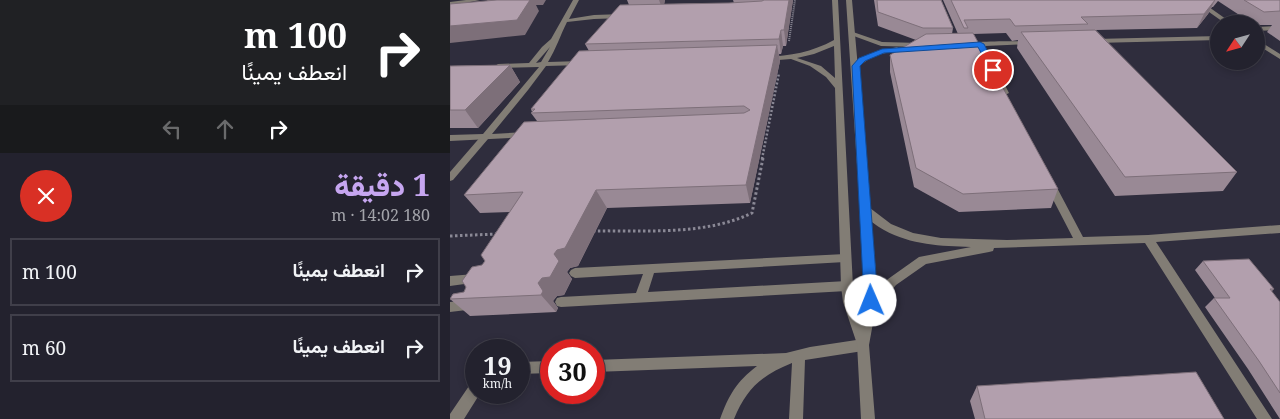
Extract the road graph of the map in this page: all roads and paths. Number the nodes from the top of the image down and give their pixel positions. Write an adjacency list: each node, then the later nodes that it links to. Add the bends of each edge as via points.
1 (476, 0): 7 (street)
2 (576, 0): 11 (street)
3 (795, 0): 24 (path)
4 (835, 0): 17 (street)
5 (849, 0): 14 (street)
6 (1195, 0): 10 (street)
7 (452, 3): 8 (street)
8 (450, 8)
9 (632, 15): 11 (street)
10 (1217, 15)
11 (564, 21): 16 (street)
12 (1280, 28): 13 (street)
13 (1265, 29)
14 (853, 34): 29 (street); 29 (street, via 881,44 930,46 882,51)
15 (1210, 38): 18 (street)
16 (554, 40): 27 (street); 28 (street)
17 (837, 41): 24 (street, via 817,52); 31 (street)
18 (1090, 41)
19 (1040, 43): 20 (street)
20 (980, 44): 21 (street); 32 (street)
21 (958, 45)
22 (1265, 47): 23 (street)
23 (1280, 57)
24 (787, 58): 25 (street); 31 (street, via 826,72); 40 (path, via 780,70 752,213 726,224 697,228)
25 (757, 59)
26 (593, 63): 27 (street)
27 (545, 64): 28 (street); 34 (street)
28 (531, 65): 30 (street)
29 (856, 66): 38 (street)
30 (486, 67)
31 (838, 89): 46 (street)
32 (1007, 98)
33 (534, 135): 34 (street)
34 (485, 136): 35 (street); 36 (street)
35 (450, 138)
36 (450, 178)
37 (1048, 178): 44 (street)
38 (866, 211): 45 (street, via 887,227 911,238); 56 (street)
39 (1280, 229): 43 (street)
40 (588, 231)
41 (499, 234): 42 (path)
42 (450, 236)
43 (1148, 239): 44 (street); 66 (street)
44 (1080, 241): 45 (street)
45 (1008, 244): 56 (street, via 924,260 892,282)
46 (845, 258): 47 (street); 51 (street)
47 (650, 269): 48 (street); 52 (street)
48 (575, 273)
49 (485, 279): 50 (street)
50 (450, 281)
51 (847, 286): 52 (street); 57 (street, via 848,302)
52 (640, 297): 53 (street)
53 (561, 302)
54 (477, 305): 55 (street)
55 (450, 307)
56 (870, 307): 57 (street)
57 (863, 345): 58 (street); 65 (street)
58 (799, 355): 59 (street); 64 (street)
59 (785, 360): 60 (street); 63 (street, via 766,367 749,380 735,398)
60 (605, 366)
61 (465, 404): 62 (street)
62 (455, 419)
63 (727, 419)
64 (796, 419)
65 (868, 419)
66 (1265, 419)

